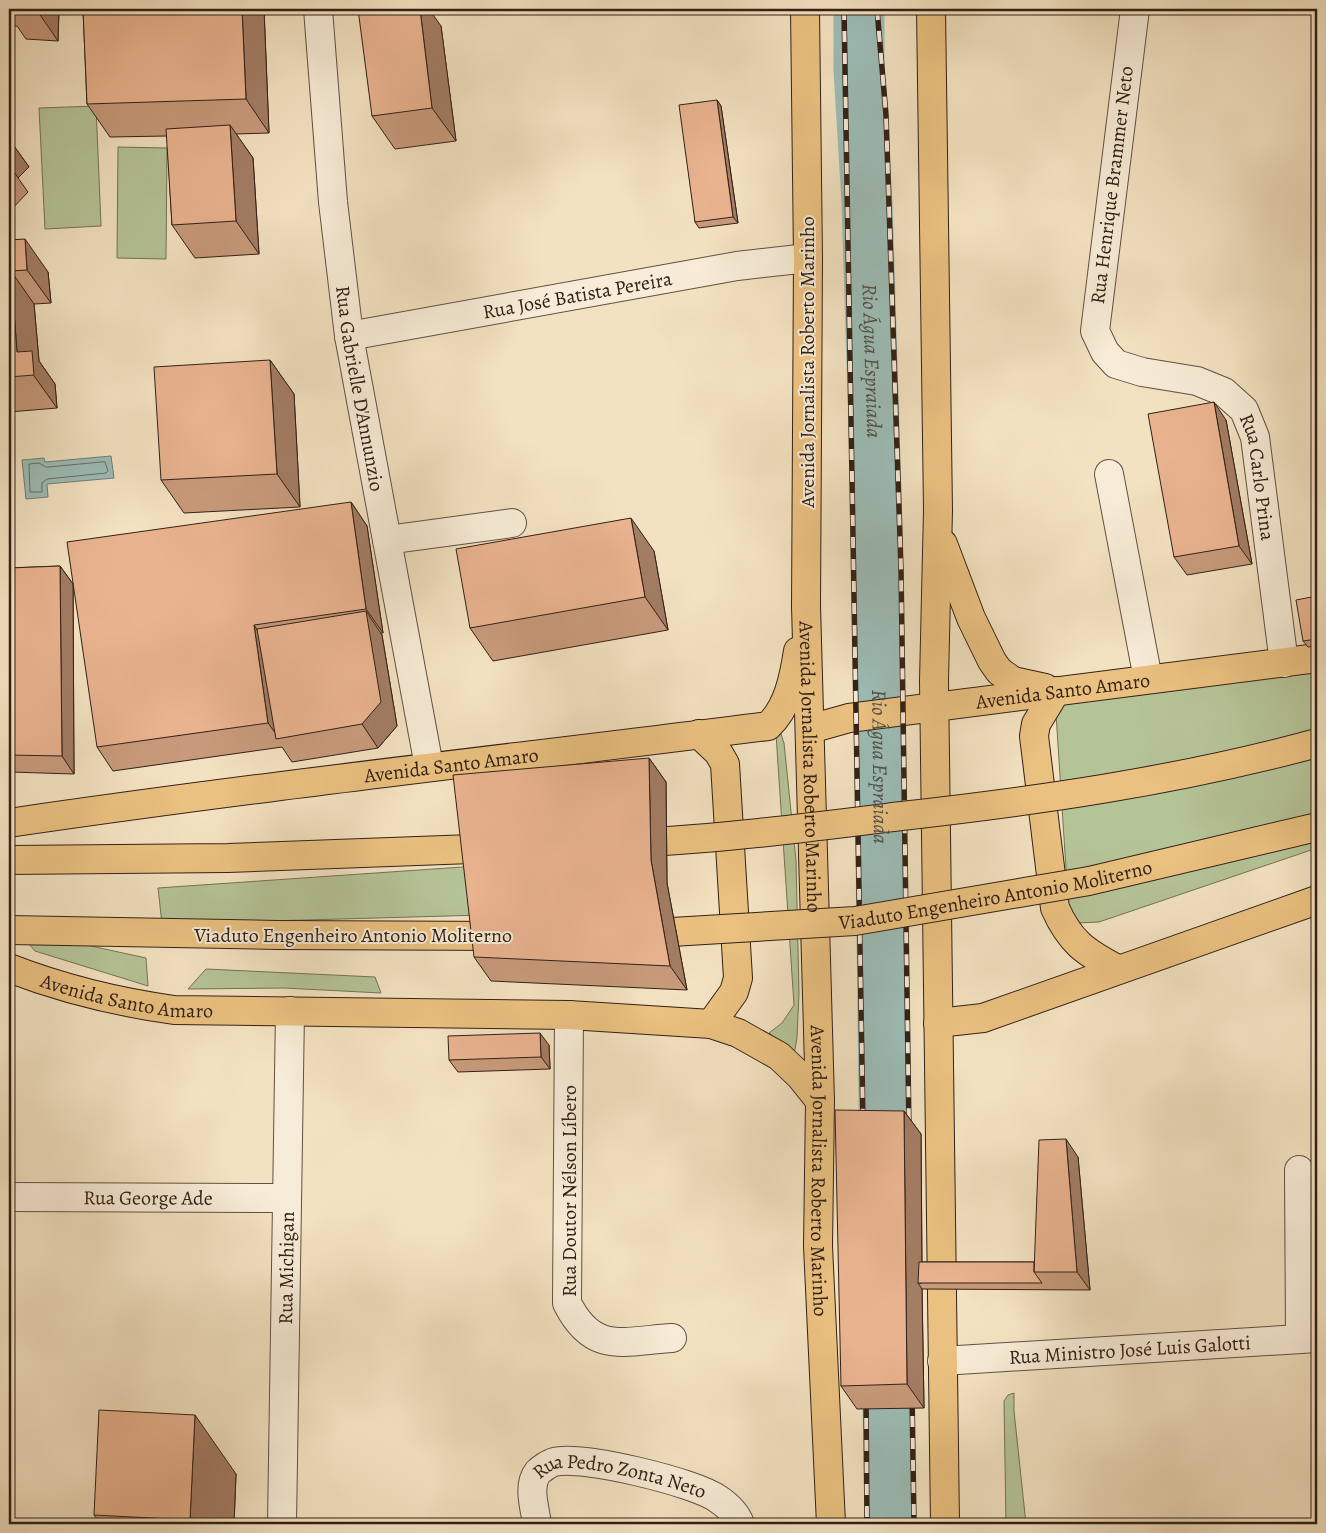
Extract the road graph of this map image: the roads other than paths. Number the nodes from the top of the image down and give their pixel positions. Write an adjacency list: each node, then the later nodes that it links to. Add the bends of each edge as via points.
1 (318, 9): 6 (street, Rua Gabrielle D'Annunzio, via 333,202)
2 (804, 9): 5 (main road, Avenida Jornalista Roberto Marinho)
3 (931, 9): 10 (main road)
4 (1135, 9): 7 (street, Rua Henrique Brammer Neto, via 1095,318 1095,331)
5 (808, 258): 6 (street, Rua José Batista Pereira, via 737,266); 12 (main road, Avenida Jornalista Roberto Marinho)
6 (349, 336): 11 (street, Rua Gabrielle D'Annunzio)
7 (1110, 358): 14 (street, Rua Carlo Prina, via 1125,368 1197,381 1224,392 1244,410 1255,437)
8 (1109, 474): 15 (street)
9 (512, 523): 11 (street)
10 (938, 525): 16 (main road, via 964,600 999,671 1013,681); 17 (main road)
11 (387, 540): 21 (street, Rua Gabrielle D'Annunzio)
12 (806, 606): 18 (main road, Avenida Jornalista Roberto Marinho); 19 (main road, Avenida Santo Amaro, via 796,665 777,717 768,726)
13 (1317, 658): 14 (main road, Avenida Santo Amaro)
14 (1284, 662): 15 (main road, Avenida Santo Amaro)
15 (1148, 680): 16 (main road, Avenida Santo Amaro)
16 (1056, 691): 17 (main road, Avenida Santo Amaro); 32 (main road, via 1036,724 1034,736 1055,908 1065,930 1088,953)
17 (935, 707): 18 (main road, Avenida Santo Amaro, via 850,718); 35 (main road)
18 (810, 729): 37 (main road, Avenida Jornalista Roberto Marinho)
19 (700, 734): 21 (main road, Avenida Santo Amaro); 36 (main road, via 725,764 738,978 734,992)
20 (1317, 743): 24 (main road, bridge, via 1134,785 1025,802 696,840)
21 (429, 766): 22 (main road, Avenida Santo Amaro)
22 (9, 823)
23 (1317, 828): 30 (main road, Viaduto Engenheiro Antonio Moliterno, bridge, via 1089,881 855,921)
24 (606, 844)
25 (526, 847): 26 (main road, bridge, via 228,858)
26 (9, 860)
27 (1317, 900): 32 (main road)
28 (9, 930): 29 (main road, Viaduto Engenheiro Antonio Moliterno, bridge)
29 (535, 936)
30 (614, 936)
31 (9, 968): 33 (main road, Avenida Santo Amaro, via 72,990 127,1004 174,1010)
32 (1117, 969): 35 (main road, via 983,1018)
33 (290, 1011): 34 (main road, Avenida Santo Amaro); 40 (street, Rua Michigan)
34 (569, 1015): 36 (main road, Avenida Santo Amaro); 41 (street, Rua Doutor Nélson Líbero, via 567,1303 575,1319 592,1335 608,1342)
35 (938, 1023): 43 (main road)
36 (711, 1024): 37 (main road, Avenida Santo Amaro, via 738,1033 779,1056)
37 (820, 1101): 47 (main road, Avenida Jornalista Roberto Marinho, via 818,1246)
38 (1299, 1170): 42 (street)
39 (9, 1197): 40 (street, Rua George Ade)
40 (288, 1198): 44 (street, Rua Michigan)
41 (672, 1338)
42 (1308, 1339): 43 (street, Rua Ministro José Luis Galotti)
43 (942, 1362): 48 (main road)
44 (282, 1524)
45 (537, 1524): 46 (street, Rua Pedro Zonta Neto, via 532,1485 539,1472 553,1462 568,1462 633,1470 686,1485 717,1498 730,1508)
46 (740, 1524)
47 (831, 1524)
48 (945, 1524)

